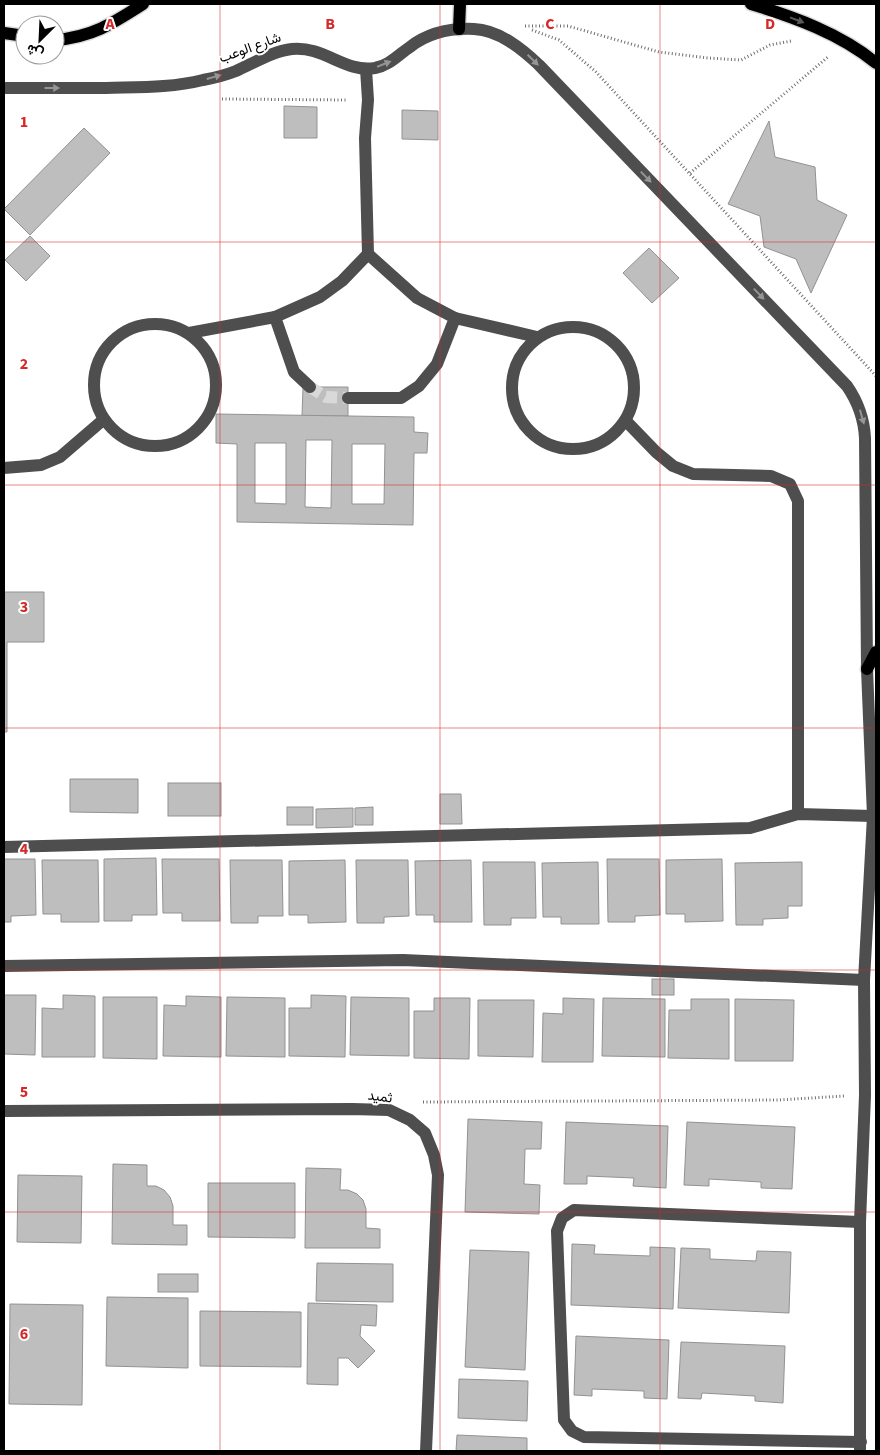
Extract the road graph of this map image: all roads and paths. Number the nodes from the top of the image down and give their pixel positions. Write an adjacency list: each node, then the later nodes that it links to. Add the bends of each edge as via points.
1 (143, 4): 5 (main road, via 92,34)
2 (460, 4): 4 (main road)
3 (751, 4): 7 (main road, one-way to 7, via 812,26)
4 (459, 28): 9 (street, one-way to 4, via 388,64 426,38); 24 (street, one-way to 24, via 493,33 525,52 539,65 855,397 866,438)
5 (65, 39)
6 (798, 40): 11 (path, via 770,45 741,60 659,52 568,26 522,26 559,40 589,66)
7 (846, 43): 8 (main road); 11 (path)
8 (876, 63)
9 (366, 69): 10 (street, شارع الوعب, one-way to 9, via 172,86 234,72 291,49 322,52 355,68); 12 (street)
10 (4, 88)
11 (690, 173): 17 (path)
12 (368, 254): 13 (street, via 342,281); 14 (street, via 417,298)
13 (275, 318): 15 (street); 18 (street, via 294,372)
14 (455, 318): 16 (street); 19 (street, via 437,364 419,386 401,398)
15 (189, 333): 20 (street, via 166,324 142,324 120,334 102,351 94,373 94,398); 20 (street, via 206,350 216,372 216,396 207,419 190,436 168,446 143,446 121,437)
16 (537, 338): 21 (street, via 559,327 583,327 606,336 624,352 633,374 635,398); 21 (street, via 520,355 511,378 512,402 522,424 540,440 563,449 587,448 609,438)
17 (876, 376)
18 (310, 387)
19 (348, 398)
20 (103, 420): 22 (street, via 60,457 41,465)
21 (626, 421): 25 (street, via 673,466 693,474 771,476 790,484 798,501)
22 (4, 468)
23 (876, 652): 24 (main road)
24 (867, 669): 26 (street)
25 (798, 814): 26 (street); 27 (street, via 750,828)
26 (873, 816): 29 (street)
27 (4, 847)
28 (4, 966): 29 (street, via 403,960)
29 (864, 980): 30 (street)
30 (865, 1095): 32 (path, via 778,1100 412,1102); 33 (street)
31 (4, 1111): 32 (street, ثميد, via 352,1109 389,1110)
32 (398, 1114): 35 (street, ثميد, via 425,1133 438,1175)
33 (860, 1222): 34 (street); 34 (street, via 574,1210 562,1218 557,1231 564,1420 572,1431 584,1437)
34 (861, 1446)
35 (426, 1451)

